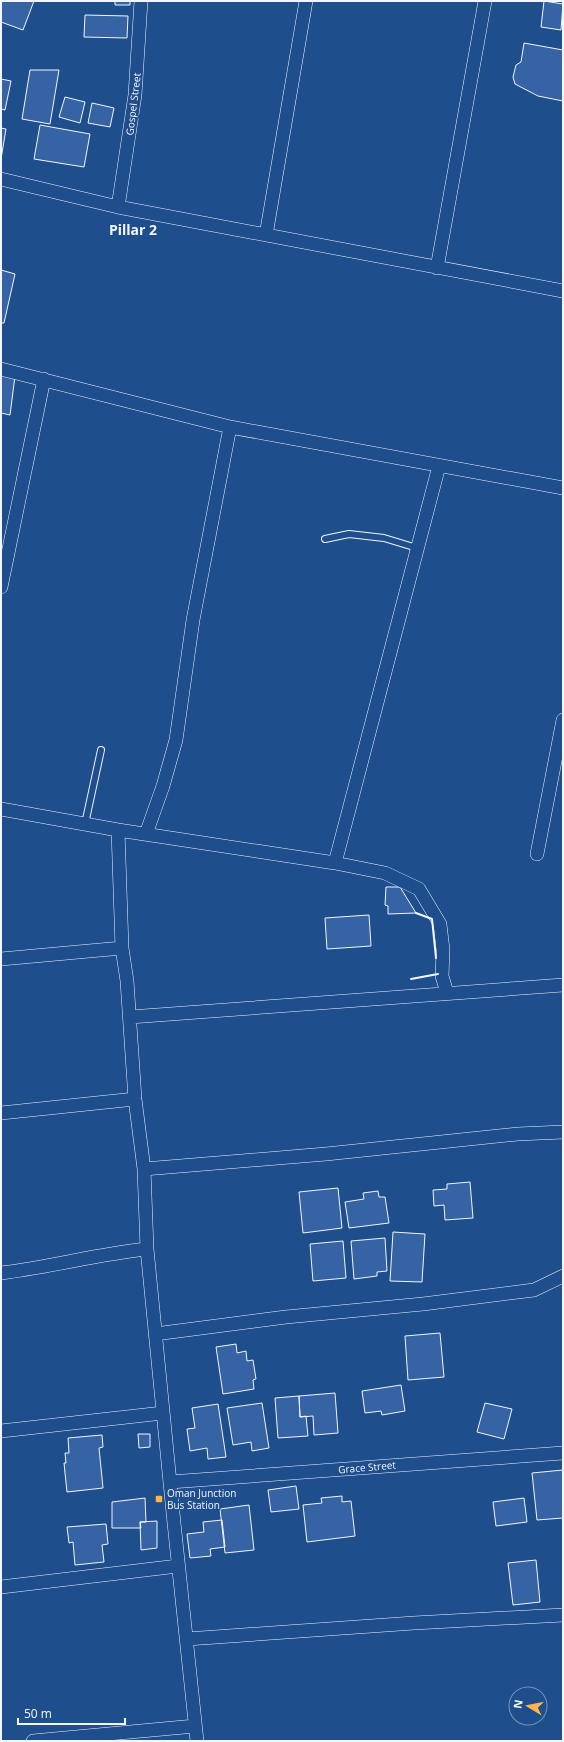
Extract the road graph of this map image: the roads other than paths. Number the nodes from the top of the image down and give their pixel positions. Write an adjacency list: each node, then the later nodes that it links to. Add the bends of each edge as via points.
1 (141, 1): 5 (street, Gospel Street, via 135,95)
2 (306, 1): 6 (street)
3 (485, 1): 7 (street)
4 (1, 179): 5 (street)
5 (118, 207): 6 (street)
6 (266, 235): 7 (street)
7 (437, 268): 8 (street)
8 (563, 291)
9 (1, 369): 10 (street)
10 (44, 379): 11 (street); 16 (street)
11 (230, 427): 12 (street); 22 (street, via 193,620 176,740)
12 (439, 466): 13 (street); 15 (street)
13 (563, 488)
14 (325, 539): 15 (lane, via 349,534 384,538)
15 (417, 548): 24 (street)
16 (1, 587)
17 (563, 720): 23 (street)
18 (101, 750): 20 (lane)
19 (1, 809): 20 (street)
20 (85, 824): 21 (street)
21 (118, 830): 22 (street); 25 (street)
22 (146, 834): 24 (street)
23 (537, 854)
24 (334, 863): 28 (street, via 385,874 419,889 440,924 442,976)
25 (122, 948): 26 (street); 29 (street)
26 (1, 959)
27 (563, 985): 28 (street)
28 (447, 993): 29 (street)
29 (130, 1017): 30 (street)
30 (135, 1099): 31 (street); 33 (street)
31 (1, 1112)
32 (563, 1132): 33 (street)
33 (144, 1169): 34 (street)
34 (148, 1249): 35 (street); 37 (street)
35 (1, 1273)
36 (563, 1276): 37 (street, via 534,1290)
37 (155, 1334): 38 (street)
38 (163, 1413): 39 (street); 41 (street)
39 (1, 1431)
40 (563, 1452): 41 (street, Grace Street)
41 (170, 1482): 42 (street)
42 (178, 1566): 43 (street); 45 (street)
43 (1, 1587)
44 (563, 1615): 45 (street)
45 (187, 1639): 46 (street)
46 (195, 1726): 47 (street); 48 (street)
47 (33, 1741)
48 (197, 1741)

